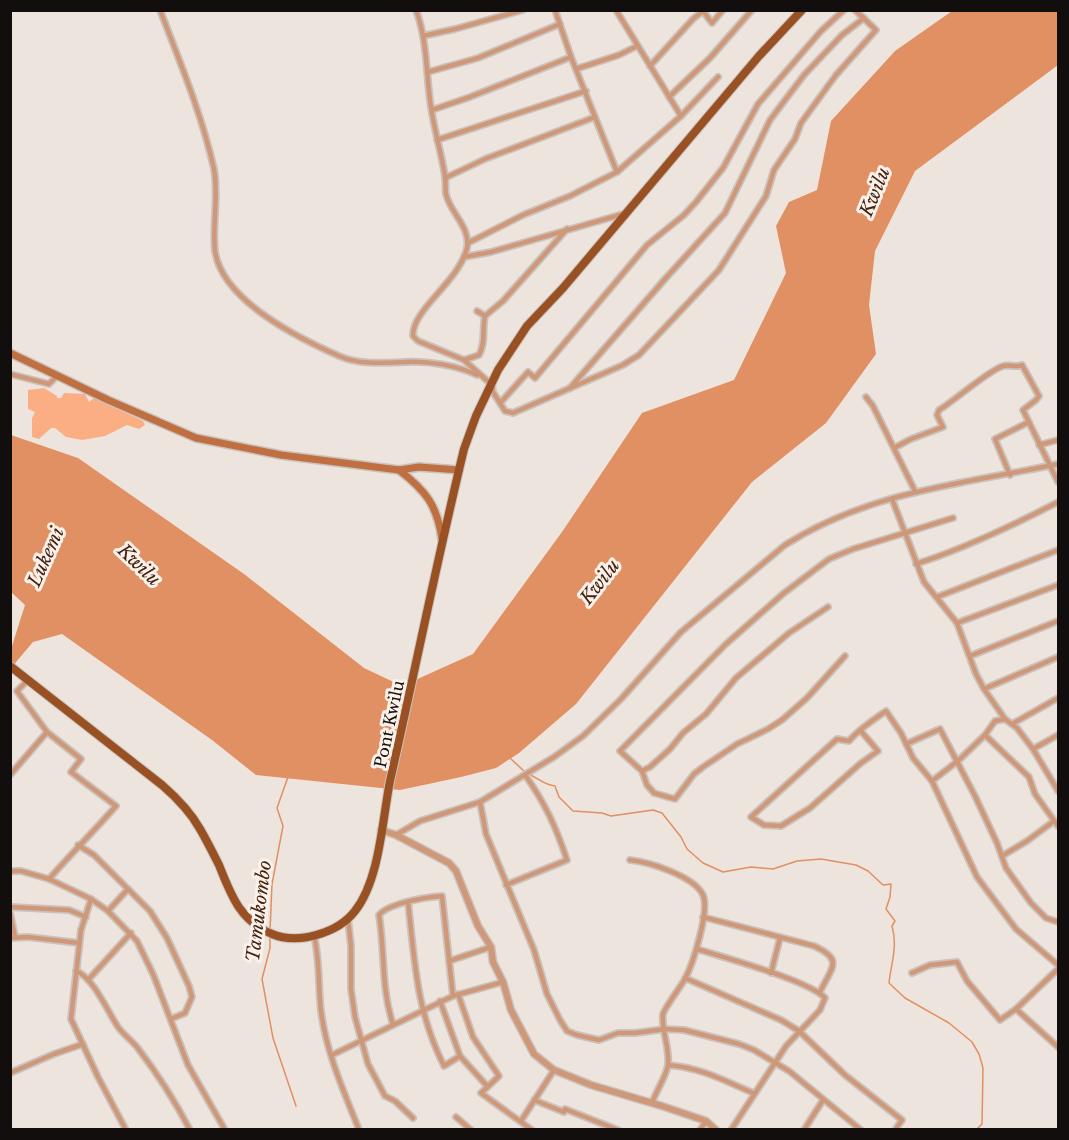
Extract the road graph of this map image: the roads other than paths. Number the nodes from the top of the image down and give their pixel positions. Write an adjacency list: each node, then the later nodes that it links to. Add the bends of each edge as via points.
1 (160, 10): 38 (street, via 193,98 214,170 215,249 233,289 284,327 342,357 377,363 430,363)
2 (416, 10): 13 (street)
3 (523, 10): 13 (street)
4 (555, 10): 12 (street)
5 (616, 10): 14 (street)
6 (723, 10): 16 (street, via 712,23 703,11)
7 (752, 10): 21 (street, via 711,58)
8 (844, 10): 42 (street, via 759,104 723,168 696,202 647,245 535,378 528,372)
9 (855, 10): 11 (street)
10 (796, 13): 28 (highway, Pont Kwilu)
11 (864, 18): 40 (street, via 804,75 770,120 725,213); 40 (street, via 876,30 801,123 774,170 766,196 719,270 639,355)
12 (560, 24): 15 (street); 18 (street, via 478,58)
13 (423, 36): 18 (street)
14 (638, 46): 16 (street); 17 (street)
15 (571, 57): 17 (street); 22 (street)
16 (650, 66): 21 (street)
17 (576, 69): 20 (street)
18 (428, 72): 22 (street)
19 (718, 77): 23 (street)
20 (586, 91): 24 (street); 25 (street)
21 (669, 97): 23 (street)
22 (432, 110): 25 (street)
23 (681, 116): 26 (street)
24 (595, 117): 26 (street); 27 (street)
25 (437, 140): 27 (street)
26 (617, 172): 30 (street)
27 (445, 178): 30 (street, via 450,207 462,224)
28 (625, 214): 29 (street); 39 (highway, Pont Kwilu, via 527,326)
29 (567, 229): 31 (street); 33 (street)
30 (468, 243): 31 (street)
31 (464, 257): 35 (street, via 455,275 419,316 413,336)
32 (477, 311): 33 (street)
33 (485, 316): 35 (street, via 481,353)
34 (10, 353): 37 (main road)
35 (464, 360): 38 (street)
36 (10, 374): 37 (street, via 49,384)
37 (57, 376): 49 (main road, via 196,438 281,455)
38 (482, 377): 39 (street)
39 (492, 385): 42 (street); 50 (highway, Pont Kwilu, via 476,417)
40 (568, 390): 42 (street, via 513,413 506,411)
41 (866, 397): 46 (street)
42 (501, 402)
43 (1029, 422): 45 (street); 46 (street, via 1023,410 1036,400 1038,393 1022,365 1004,366 939,410 937,415 943,427); 51 (street, via 995,439)
44 (1059, 440): 45 (street)
45 (1039, 444): 48 (street)
46 (894, 448): 53 (street)
47 (1059, 464): 48 (street)
48 (1049, 466): 51 (street); 52 (street)
49 (399, 470): 50 (main road); 58 (main road, via 432,503)
50 (459, 470): 58 (highway, Pont Kwilu)
51 (1010, 474): 53 (street)
52 (1059, 482)
53 (915, 491): 54 (street)
54 (892, 499): 57 (street); 83 (street, via 834,518 785,545 681,632 595,725)
55 (1059, 502): 60 (street, via 984,539)
56 (952, 518): 57 (street)
57 (904, 532): 60 (street); 82 (street, via 829,559 726,644 620,751)
58 (443, 543): 92 (highway, Pont Kwilu)
59 (1059, 550): 62 (street)
60 (916, 564): 62 (street)
61 (1059, 585): 65 (street)
62 (937, 597): 65 (street)
63 (828, 607): 82 (street, via 789,633 736,678 706,714)
64 (1059, 621): 67 (street)
65 (957, 623): 67 (street)
66 (845, 656): 82 (street, via 782,720 703,767 675,799 654,793 646,785)
67 (970, 656): 71 (street)
68 (1059, 657): 71 (street)
69 (10, 666): 70 (highway)
70 (27, 679): 76 (street, via 17,691); 111 (highway, via 183,803 199,826 237,907 248,919 274,936)
71 (984, 689): 73 (street)
72 (1059, 698): 74 (street)
73 (1005, 719): 74 (street); 77 (street, via 995,722)
74 (1012, 724): 80 (street)
75 (860, 730): 75 (street, via 849,741 837,739 751,817 764,825 781,826 810,808 878,751); 79 (street, via 886,711)
76 (47, 732): 84 (street); 94 (street, via 81,759 71,772 116,806)
77 (985, 735): 81 (street); 90 (street, via 1029,777 1035,794)
78 (1059, 735): 80 (street)
79 (906, 744): 81 (street, via 940,729); 87 (street)
80 (1033, 749): 86 (street)
81 (956, 762): 87 (street); 95 (street)
82 (642, 771)
83 (525, 774): 89 (street); 99 (street, via 556,825 567,860)
84 (10, 775)
85 (1059, 777): 86 (street)
86 (1051, 780): 88 (street)
87 (932, 781): 118 (street, via 977,878 1016,929)
88 (1059, 791)
89 (480, 802): 93 (street, via 420,821); 99 (street, via 486,834)
90 (1054, 821): 91 (street); 95 (street)
91 (1059, 826)
92 (381, 830): 93 (street); 108 (highway, Pont Kwilu, via 371,877)
93 (396, 835): 115 (street, via 449,863 456,871 478,926)
94 (78, 845): 98 (street); 100 (street, via 94,855)
95 (1002, 856): 109 (street, via 1031,903 1046,918)
96 (630, 860): 107 (street, via 660,867 689,882 703,894)
97 (10, 871): 98 (street)
98 (49, 879): 101 (street)
99 (506, 885): 132 (street, via 548,994 567,1031 599,1040 618,1033)
100 (128, 889): 104 (street); 130 (street, via 150,911 168,938 189,986 192,997 188,1006 184,1013)
101 (92, 899): 104 (street); 106 (street)
102 (408, 902): 117 (street, via 442,896); 129 (street); 131 (street, via 379,915 386,994)
103 (10, 907): 106 (street, via 69,910)
104 (108, 910): 110 (street)
105 (10, 913): 112 (street)
106 (86, 917): 114 (street)
107 (703, 917): 113 (street); 116 (street)
108 (348, 919): 111 (highway); 134 (street, via 351,989)
109 (1058, 920)
110 (131, 933): 123 (street); 130 (street)
111 (314, 936): 137 (street, via 321,1013)
112 (13, 937): 114 (street)
113 (780, 938): 120 (street); 125 (street, via 828,952 833,966)
114 (79, 943): 119 (street)
115 (491, 947): 117 (street); 124 (street)
116 (697, 949): 120 (street); 122 (street)
117 (449, 961): 126 (street)
118 (1059, 967): 128 (street)
119 (76, 971): 123 (street); 135 (street, via 71,1019)
120 (771, 973): 125 (street)
121 (912, 973): 128 (street, via 930,965 957,962 967,981 1000,1020)
122 (686, 978): 132 (street, via 663,1013); 133 (street)
123 (88, 980): 155 (street, via 119,1029 164,1084)
124 (503, 982): 126 (street); 141 (street, via 511,1010 534,1054)
125 (820, 992): 133 (street, via 825,998 820,1010)
126 (455, 995): 127 (street); 143 (street, via 473,1037 499,1076)
127 (440, 1001): 129 (street); 138 (street)
128 (1016, 1009): 136 (street)
129 (422, 1010): 131 (street); 138 (street, via 444,1066)
130 (171, 1018): 156 (street, via 188,1065)
131 (393, 1024): 134 (street)
132 (665, 1029): 139 (street, via 739,1044); 140 (street)
133 (799, 1031): 139 (street); 164 (street, via 845,1075 902,1120)
134 (362, 1041): 137 (street); 149 (street, via 375,1080 385,1096)
135 (83, 1044): 142 (street); 154 (street)
136 (1059, 1047)
137 (332, 1055): 152 (street)
138 (460, 1056): 143 (street)
139 (776, 1062): 144 (street); 146 (street)
140 (668, 1065): 144 (street, via 696,1068); 147 (street)
141 (554, 1070): 145 (street); 147 (street)
142 (10, 1073)
143 (488, 1086): 150 (street, via 481,1093)
144 (753, 1094): 153 (street)
145 (534, 1100): 150 (street); 159 (street)
146 (823, 1100): 162 (street); 163 (street)
147 (652, 1103): 151 (street)
148 (456, 1117): 157 (street)
149 (413, 1118)
150 (521, 1121): 158 (street)
151 (706, 1121): 160 (street); 161 (street)
152 (358, 1127)
153 (732, 1129)
154 (126, 1130)
155 (190, 1130)
156 (225, 1130)
157 (471, 1130)
158 (532, 1130)
159 (618, 1130)
160 (700, 1130)
161 (717, 1130)
162 (804, 1130)
163 (861, 1130)
164 (895, 1130)

